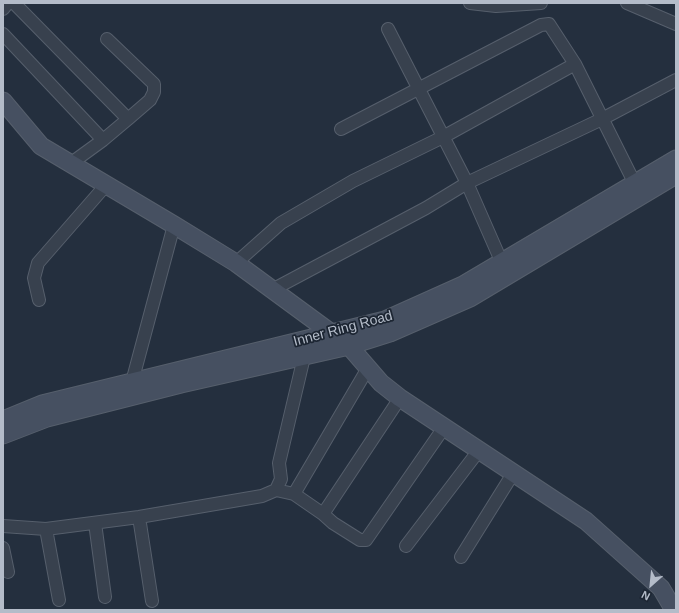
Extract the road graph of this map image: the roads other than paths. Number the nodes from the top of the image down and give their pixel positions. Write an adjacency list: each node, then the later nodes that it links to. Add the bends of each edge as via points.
1 (8, 3): 6 (street)
2 (14, 3): 15 (street)
3 (470, 3): 4 (street, via 496,6)
4 (541, 3)
5 (627, 3): 7 (street)
6 (3, 9)
7 (676, 24)
8 (388, 29): 13 (street)
9 (3, 34): 19 (street)
10 (107, 39): 15 (street, via 154,84 150,100)
11 (576, 64): 13 (street, via 554,28 549,24 541,25); 16 (street); 18 (street)
12 (676, 80): 16 (street)
13 (420, 89): 17 (street); 18 (street)
14 (3, 101): 21 (main road, via 40,146)
15 (128, 119): 19 (street)
16 (602, 119): 23 (street); 24 (street)
17 (342, 129)
18 (443, 137): 23 (street); 27 (street, via 353,181 281,223)
19 (103, 140): 21 (street)
20 (676, 159): 24 (main road, Inner Ring Road)
21 (70, 164): 25 (main road)
22 (676, 175): 32 (main road, Inner Ring Road, via 470,298 390,333)
23 (467, 183): 28 (street); 29 (street, via 426,208)
24 (635, 184): 28 (main road, Inner Ring Road)
25 (106, 185): 26 (main road); 30 (street, via 38,263 34,278)
26 (174, 225): 27 (main road); 35 (street)
27 (236, 263): 29 (main road)
28 (502, 263): 31 (main road, Inner Ring Road, via 463,285 385,320)
29 (272, 290): 31 (main road)
30 (39, 300)
31 (331, 333): 32 (main road); 35 (main road, Inner Ring Road)
32 (349, 346): 33 (main road, Inner Ring Road); 34 (main road)
33 (304, 357): 39 (main road, Inner Ring Road, via 47,418); 42 (street, via 279,463 280,479)
34 (368, 368): 36 (main road, via 381,383); 43 (street)
35 (132, 382): 37 (main road, Inner Ring Road, via 42,404)
36 (400, 398): 38 (main road); 44 (street)
37 (3, 420)
38 (445, 426): 40 (main road); 44 (street, via 366,540 360,540)
39 (3, 435)
40 (480, 449): 41 (main road); 49 (street)
41 (514, 472): 51 (street); 56 (main road, via 586,521 661,588)
42 (276, 490): 43 (street); 45 (street, via 262,496)
43 (294, 494): 44 (street)
44 (323, 514)
45 (139, 518): 46 (street); 55 (street)
46 (95, 523): 48 (street); 53 (street)
47 (3, 528): 48 (street)
48 (46, 528): 54 (street)
49 (406, 546)
50 (3, 548): 52 (street)
51 (461, 557)
52 (8, 572)
53 (105, 597)
54 (59, 600)
55 (152, 601)
56 (674, 610)

